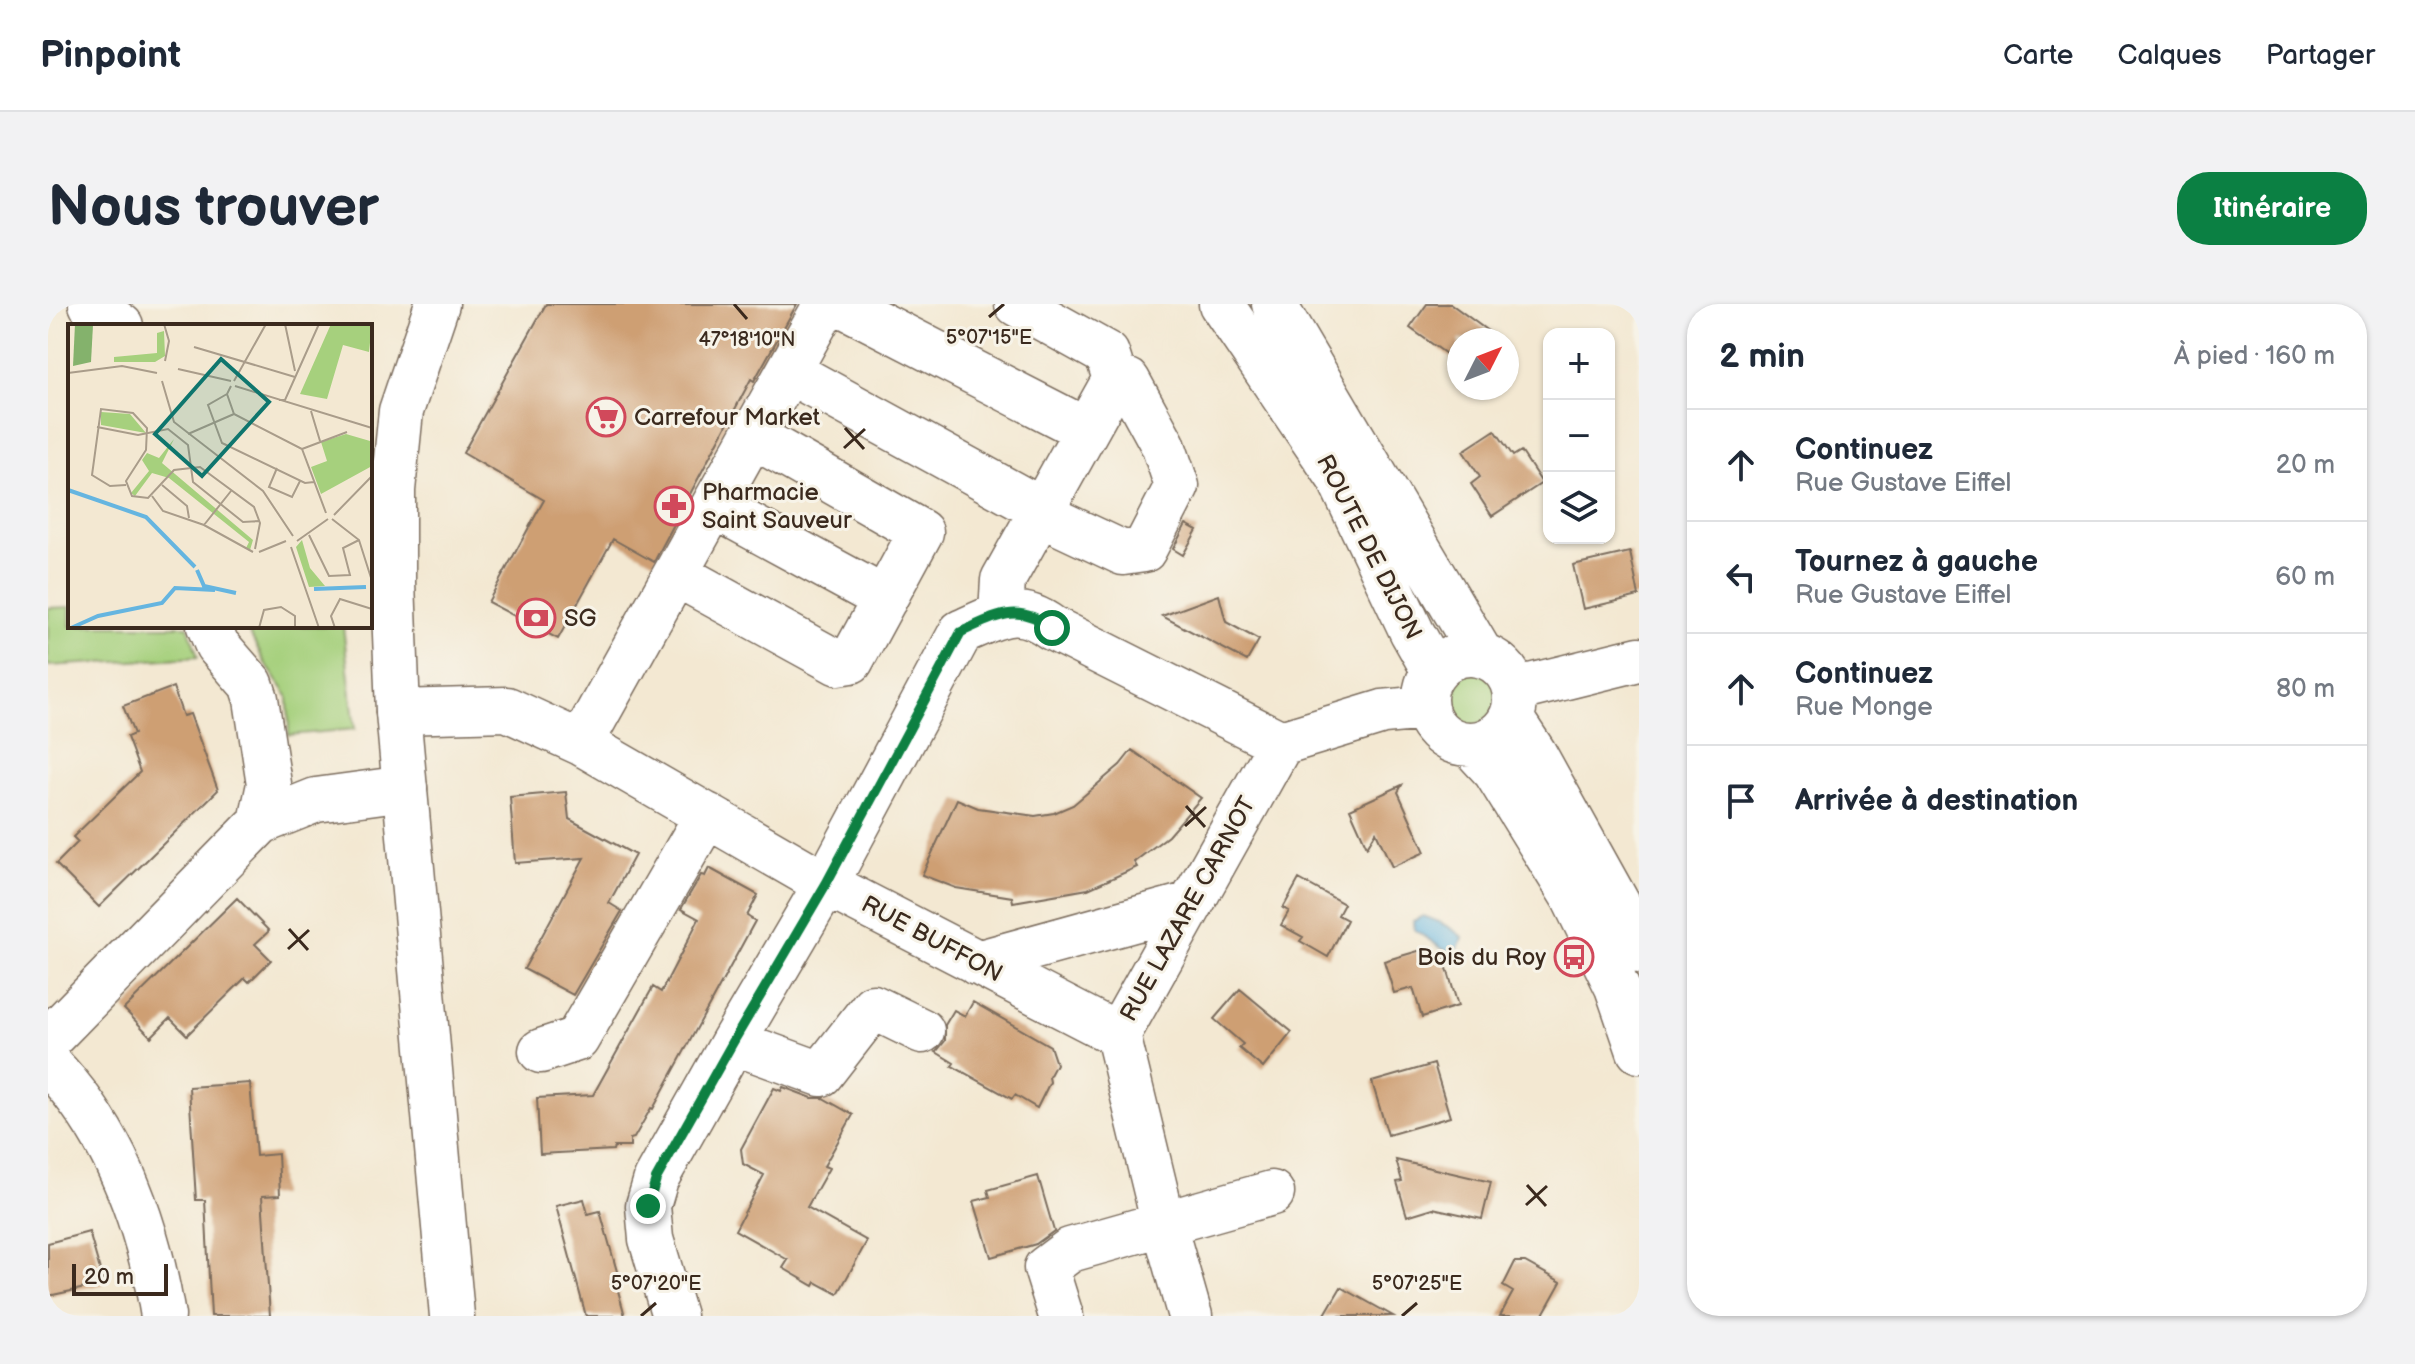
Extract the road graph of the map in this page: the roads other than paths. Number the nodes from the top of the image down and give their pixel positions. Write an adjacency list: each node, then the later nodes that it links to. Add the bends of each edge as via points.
1 (91, 304): 8 (street)
2 (437, 304): 23 (street, via 401,411 394,477)
3 (826, 304): 9 (street)
4 (841, 304): 11 (street)
5 (1017, 304): 10 (street, via 1107,354)
6 (1221, 304): 21 (street, ROUTE DE DIJON, via 1339,478 1412,632)
7 (1274, 304): 19 (street, ROUTE DE DIJON)
8 (118, 324)
9 (790, 372): 12 (street); 14 (street)
10 (1115, 379): 11 (street); 14 (street, via 1128,381 1163,445 1177,486 1144,550 1123,553)
11 (1086, 430): 14 (street)
12 (753, 436): 13 (street); 16 (street, via 921,532)
13 (714, 506): 15 (street); 16 (street)
14 (1041, 512): 17 (street, via 1003,580)
15 (676, 574): 16 (street, via 838,663 851,661); 24 (street)
16 (885, 599)
17 (1001, 614): 25 (street, via 1033,614); 30 (street, via 961,632)
18 (210, 628): 29 (street, via 256,699 269,784)
19 (1482, 656): 21 (street, ROUTE DE DIJON, via 1456,656 1444,662); 22 (street, ROUTE DE DIJON, via 1503,668)
20 (1639, 659): 22 (street)
21 (1430, 689): 25 (street, via 1383,712); 26 (street, ROUTE DE DIJON, via 1431,722 1455,742)
22 (1512, 704): 26 (street, via 1494,737); 32 (street, ROUTE DE DIJON)
23 (398, 712): 24 (street, RUE BUFFON, via 507,709); 27 (street)
24 (581, 743): 28 (street, RUE BUFFON)
25 (1281, 743): 31 (street, RUE LAZARE CARNOT)
26 (1470, 744): 39 (street, ROUTE DE DIJON, via 1495,771 1573,897 1617,987)
27 (405, 788): 29 (street, via 316,800); 44 (street)
28 (707, 815): 30 (street, RUE BUFFON); 38 (street, via 577,1039)
29 (261, 822): 36 (street)
30 (826, 884): 33 (street, RUE BUFFON); 37 (street)
31 (1191, 904): 33 (street); 35 (street, RUE LAZARE CARNOT)
32 (1639, 951)
33 (977, 963): 35 (street, RUE BUFFON)
34 (922, 1031): 37 (street, via 873,1007 821,1074)
35 (1118, 1035): 42 (street, RUE LAZARE CARNOT)
36 (48, 1040)
37 (733, 1042): 45 (street, via 656,1179 648,1206 651,1239)
38 (541, 1051)
39 (1639, 1051)
40 (48, 1063): 43 (street, via 94,1119 122,1174 149,1249)
41 (1272, 1193): 42 (street)
42 (1164, 1225): 46 (street, via 1070,1250 1046,1268); 47 (street, RUE LAZARE CARNOT)
43 (163, 1316)
44 (452, 1316)
45 (674, 1316)
46 (1061, 1316)
47 (1190, 1316)

